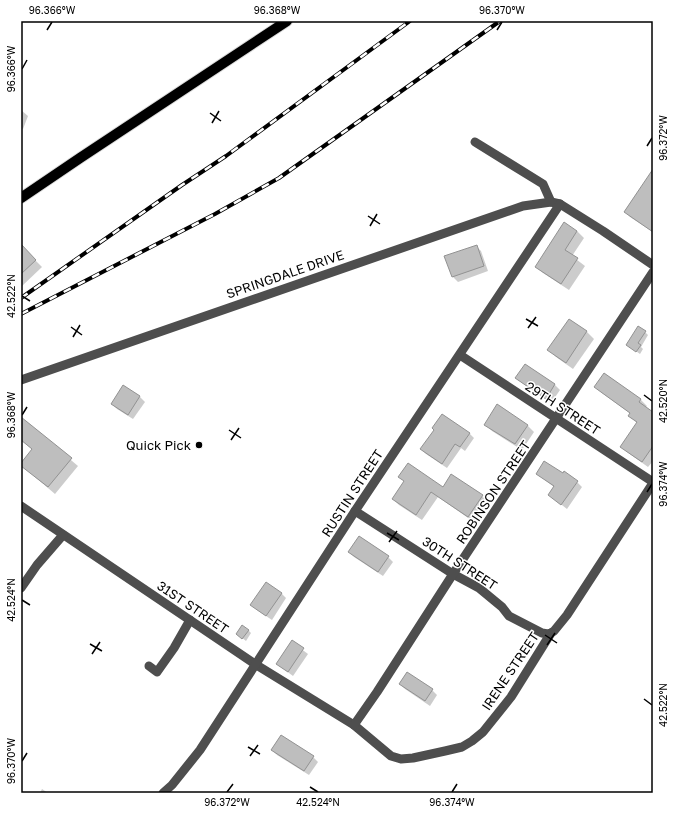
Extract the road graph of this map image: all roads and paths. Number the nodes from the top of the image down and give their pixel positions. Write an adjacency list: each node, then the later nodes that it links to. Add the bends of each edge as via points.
1 (287, 21): 3 (main road)
2 (475, 142): 4 (street, via 543,184)
3 (21, 198)
4 (555, 203): 5 (street, via 603,231); 7 (street, RUSTIN STREET); 8 (street, SPRINGDALE DRIVE, via 523,206)
5 (653, 265)
6 (653, 272): 9 (street, ROBINSON STREET)
7 (460, 354): 9 (street, 29TH STREET); 12 (street, RUSTIN STREET)
8 (21, 380)
9 (557, 419): 10 (street, 29TH STREET); 14 (street, ROBINSON STREET)
10 (653, 482): 17 (street, IRENE STREET, via 567,615)
11 (21, 506): 13 (street, 31ST STREET)
12 (355, 511): 14 (street, 30TH STREET); 18 (street, RUSTIN STREET)
13 (63, 535): 15 (street); 16 (street, 31ST STREET)
14 (453, 574): 17 (street, 30TH STREET, via 479,588 509,616 542,633); 20 (street, ROBINSON STREET)
15 (21, 588)
16 (190, 620): 18 (street, 31ST STREET); 19 (street, via 157,672)
17 (551, 633): 20 (street, IRENE STREET, via 511,697 494,719 483,732 462,747 401,759 382,750)
18 (255, 664): 20 (street, 31ST STREET); 21 (street, RUSTIN STREET, via 200,750)
19 (149, 666)
20 (354, 725)
21 (163, 793)

